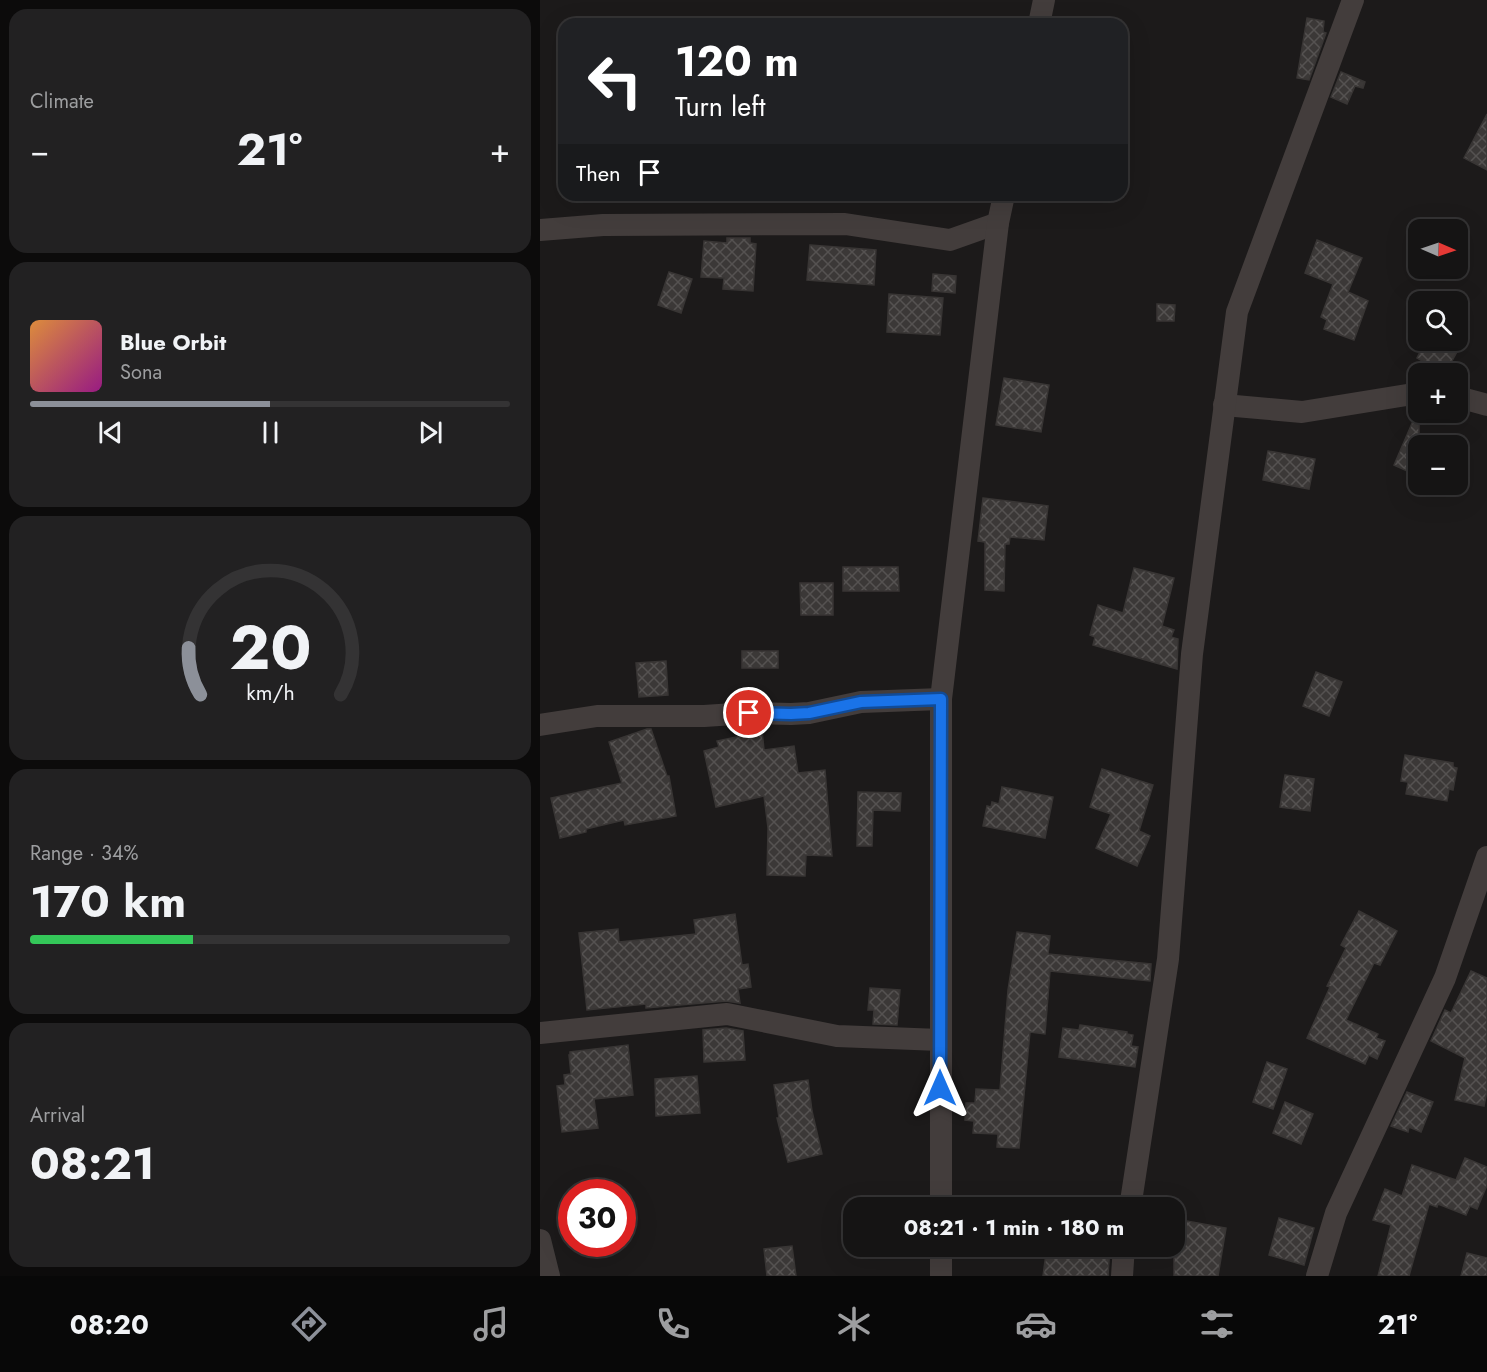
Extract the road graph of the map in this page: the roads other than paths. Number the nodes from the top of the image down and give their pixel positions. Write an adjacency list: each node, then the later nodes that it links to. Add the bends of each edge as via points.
1 (1044, 0): 3 (street)
2 (1353, 0): 9 (street, via 1237,312)
3 (1040, 18)
4 (1003, 201): 5 (street)
5 (998, 223): 6 (street, via 950,240 845,224 626,224); 11 (street)
6 (540, 230)
7 (1408, 395): 9 (street, via 1302,412)
8 (1468, 400): 10 (street)
9 (1224, 405): 17 (street, via 1192,654 1168,958)
10 (1487, 405)
11 (941, 699): 12 (street, via 861,702 809,713 597,716); 15 (street)
12 (540, 725)
13 (1487, 857): 24 (street, via 1445,978 1336,1213)
14 (540, 1033): 15 (street, via 727,1014 837,1036)
15 (940, 1040): 16 (street)
16 (940, 1197)
17 (1132, 1197)
18 (540, 1240): 21 (street)
19 (941, 1257): 22 (street)
20 (1123, 1257): 23 (street)
21 (549, 1276)
22 (941, 1276)
23 (1122, 1276)
24 (1317, 1276)

